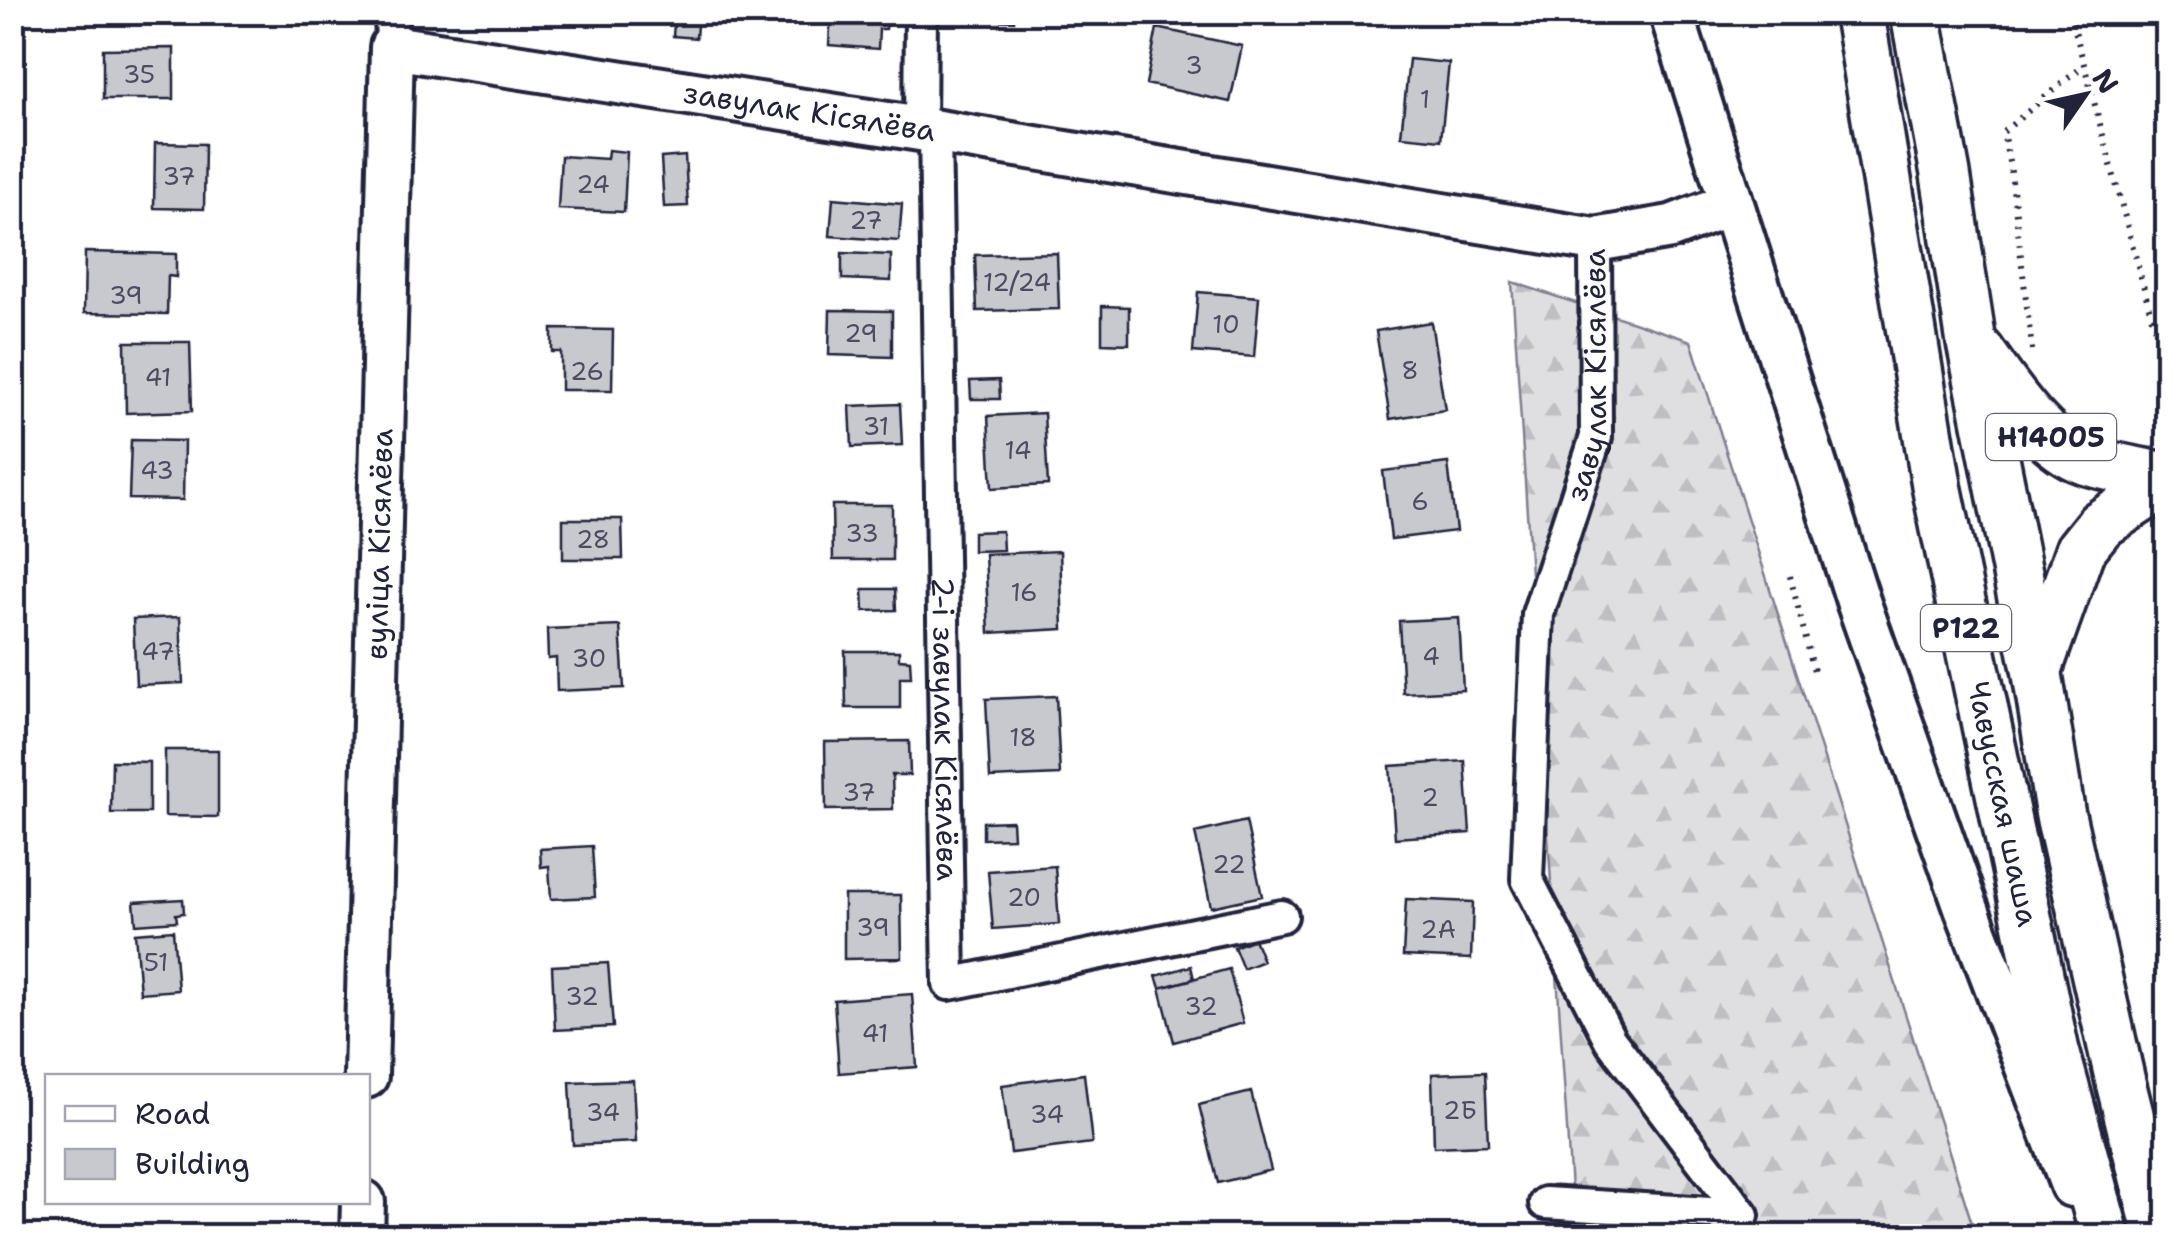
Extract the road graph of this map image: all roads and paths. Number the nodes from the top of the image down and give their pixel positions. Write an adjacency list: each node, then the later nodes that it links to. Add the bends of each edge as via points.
1 (921, 12): 8 (street, 2-і завулак Кісялёва)
2 (1671, 12): 9 (street)
3 (1859, 12): 24 (main road, Чавусская шаша / Р122, via 1937,488 2050,1029)
4 (1915, 12): 11 (main road, Чавусская шаша / Р122)
5 (2070, 12): 7 (path)
6 (391, 30): 8 (street, завулак Кісялёва); 19 (street, вуліца Кісялёва)
7 (2084, 64): 12 (path, via 2004,132); 13 (path)
8 (928, 130): 10 (street, завулак Кісялёва); 18 (street, 2-і завулак Кісялёва, via 949,984)
9 (1731, 204): 10 (street, via 1670,228); 23 (street, via 1872,640)
10 (1595, 240): 20 (street, завулак Кісялёва, via 1596,436 1538,614 1527,879 1610,1040 1743,1215)
11 (1972, 340): 14 (main road, Н14005, via 2016,403 2055,442 2080,458); 16 (main road, Чавусская шаша / Р122)
12 (2033, 356)
13 (2168, 378)
14 (2168, 479): 16 (main road, Н14005, via 2100,525 2080,550)
15 (1790, 576): 17 (path)
16 (2037, 671): 25 (main road, Чавусская шаша / Р122, via 2060,814)
17 (1815, 675)
18 (1282, 916)
19 (366, 1074)
20 (1545, 1203)
21 (363, 1204): 22 (street)
22 (362, 1236)
23 (2092, 1236)
24 (2105, 1236)
25 (2159, 1236)

